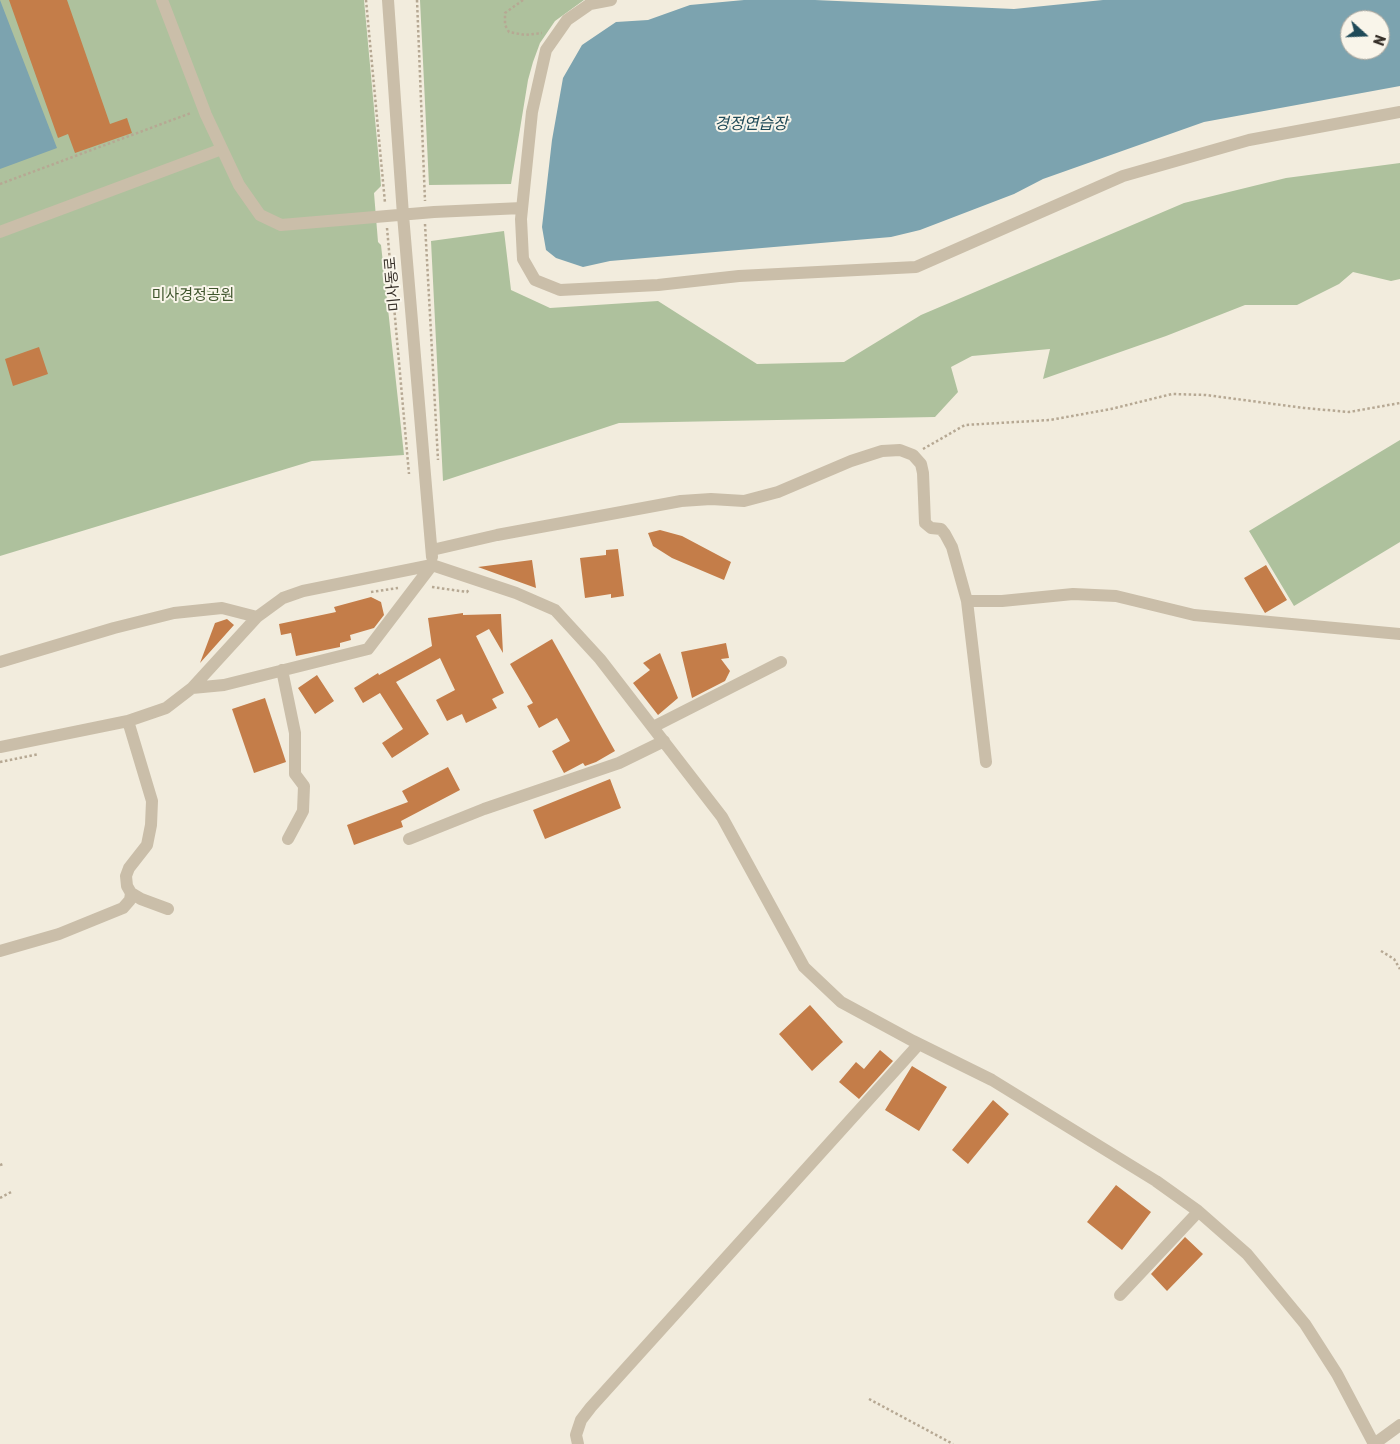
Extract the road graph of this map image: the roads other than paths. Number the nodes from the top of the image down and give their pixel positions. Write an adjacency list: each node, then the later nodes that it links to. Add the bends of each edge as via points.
1 (162, 0): 5 (street)
2 (388, 0): 7 (street, 미사동로)
3 (611, 0): 6 (street, via 590,4 568,20 546,50 532,112)
4 (1400, 112): 6 (street, via 1249,140 1123,176 916,267 560,290 535,280 523,260)
5 (222, 149): 7 (street, via 239,185 260,215 281,225); 8 (street)
6 (522, 208): 7 (street)
7 (403, 215): 9 (street, 미사동로)
8 (0, 232)
9 (432, 550): 10 (street, 미사동로); 11 (street, via 681,501 744,501 778,492 882,451 900,450 913,455 921,464 925,523 945,534 952,547)
10 (432, 564): 12 (street, via 303,591 283,598); 16 (street, via 368,649); 19 (street, via 555,610 600,659)
11 (967, 601): 13 (street, via 1073,594 1116,596 1194,615); 22 (street)
12 (257, 617): 14 (street, via 222,608 174,613); 17 (street)
13 (1400, 634)
14 (0, 662)
15 (782, 662): 19 (street)
16 (282, 670): 17 (street, via 224,685); 23 (street, via 296,733 295,774 304,786 303,811)
17 (192, 688): 18 (street, via 166,708)
18 (128, 721): 21 (street); 25 (street, via 152,801 147,845 126,876)
19 (653, 726): 20 (street)
20 (664, 740): 24 (street, via 619,764 484,809); 28 (street, via 722,817 804,967 841,1002)
21 (0, 747)
22 (986, 762)
23 (288, 839)
24 (410, 839)
25 (131, 893): 26 (street); 27 (street, via 123,908 59,934)
26 (168, 909)
27 (0, 951)
28 (919, 1044): 29 (street, via 992,1080 1156,1181); 32 (street, via 591,1407 581,1420 576,1435)
29 (1198, 1212): 30 (street); 33 (street, via 1247,1254 1305,1324 1337,1374)
30 (1120, 1294)
31 (1400, 1425): 33 (street)
32 (578, 1444)
33 (1374, 1444)

